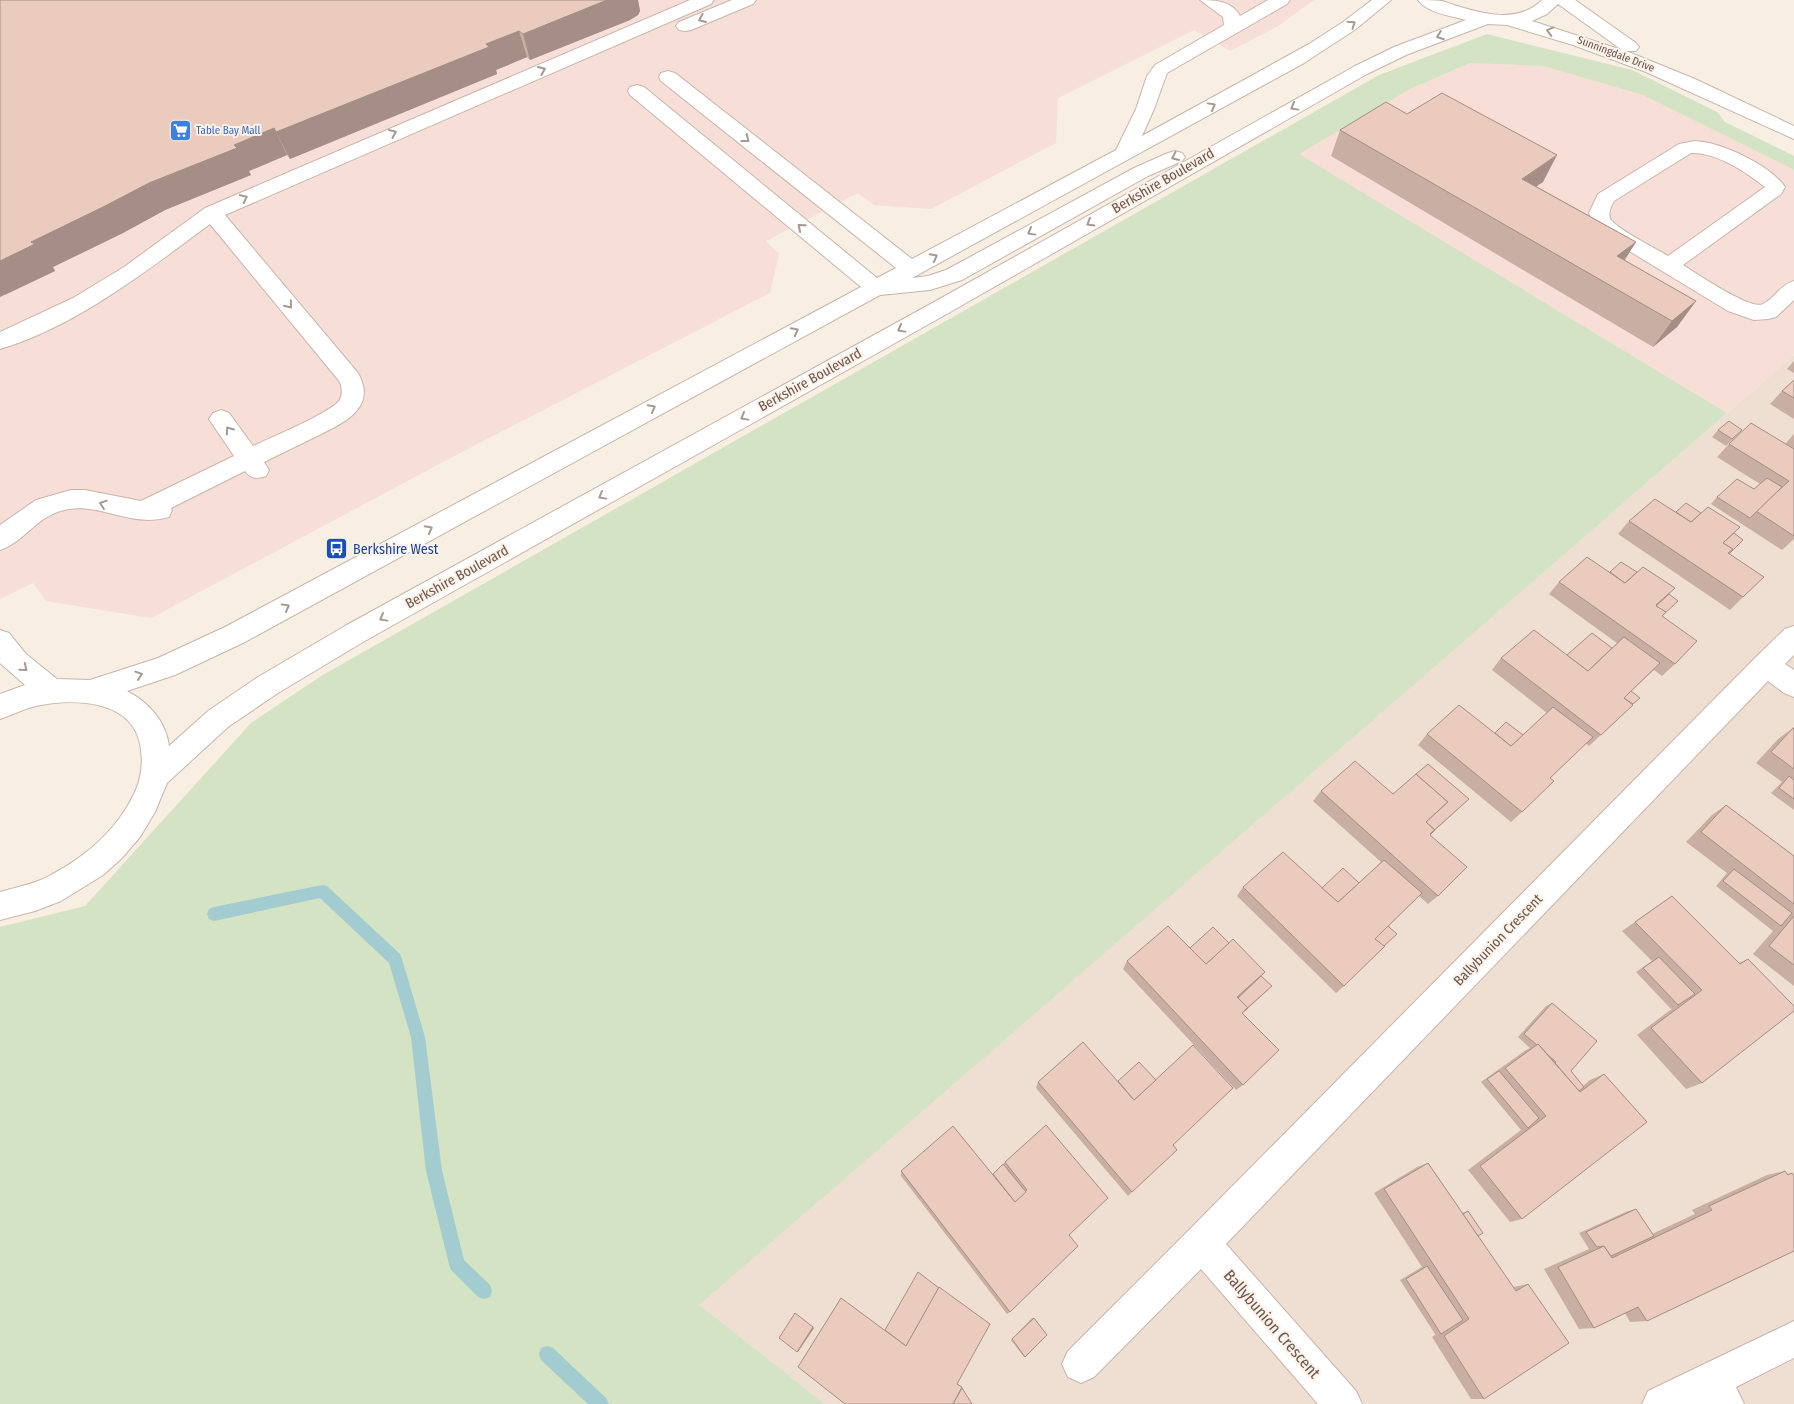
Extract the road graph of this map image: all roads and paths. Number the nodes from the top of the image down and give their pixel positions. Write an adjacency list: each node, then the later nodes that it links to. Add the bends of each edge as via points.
1 (704, 0): 15 (street, one-way to 1)
2 (747, 0): 15 (street, one-way to 15)
3 (1209, 0): 11 (street, via 1231,15 1233,25)
4 (1281, 0): 11 (street)
5 (1382, 0): 20 (street, one-way to 5, via 1313,49 1367,14)
6 (1426, 0): 9 (street, via 1453,12)
7 (1552, 0): 10 (street, via 1538,12)
8 (1564, 0): 14 (street, Sunningdale Drive, via 1632,48)
9 (1486, 19): 10 (street); 18 (street, Berkshire Boulevard, one-way to 18, via 1400,51)
10 (1505, 19): 14 (street, Sunningdale Drive, one-way to 10, via 1593,45)
11 (1228, 30): 20 (street, via 1158,72)
12 (668, 77): 16 (street)
13 (637, 91): 17 (street)
14 (1723, 98): 19 (street, Sunningdale Drive)
15 (489, 100): 21 (street)
16 (712, 112): 17 (street); 23 (street, one-way to 23)
17 (680, 127): 24 (street, one-way to 17)
18 (1254, 130): 24 (street, one-way to 24, via 1197,148 1141,172 954,275 930,283); 38 (street, Berkshire Boulevard, one-way to 38, via 354,634 218,719)
19 (1794, 133)
20 (1124, 155): 23 (street, one-way to 20)
21 (216, 218): 26 (street, via 88,299); 29 (street, one-way to 29, via 354,387 349,406 338,416)
22 (1669, 265): 22 (street, via 1774,190 1774,184 1716,152 1695,146 1686,148 1605,198 1598,213 1602,223); 25 (street, via 1736,306 1754,313 1768,312)
23 (911, 269): 24 (street)
24 (876, 288): 36 (street, one-way to 24, via 165,666 234,635)
25 (1794, 288)
26 (0, 341)
27 (221, 419): 29 (street, one-way to 27)
28 (327, 435): 29 (street)
29 (253, 464): 30 (street, one-way to 30, via 194,501 170,508 143,512 82,499 47,506 30,514)
30 (0, 540)
31 (1794, 637): 33 (street, Ballybunion Crescent)
32 (0, 641): 35 (street, one-way to 35, via 15,661)
33 (1766, 665): 34 (street); 40 (street, Ballybunion Crescent)
34 (1794, 685)
35 (52, 690): 36 (street); 37 (street)
36 (93, 690): 38 (street, via 123,700 144,718 156,744)
37 (0, 707)
38 (156, 775): 39 (street, via 142,809 118,843 90,867 42,895)
39 (0, 906)
40 (1202, 1243): 42 (street, Ballybunion Crescent); 44 (street, Ballybunion Crescent)
41 (1794, 1338): 43 (street)
42 (1080, 1364)
43 (1717, 1392): 45 (street)
44 (1343, 1404)
45 (1661, 1404)

